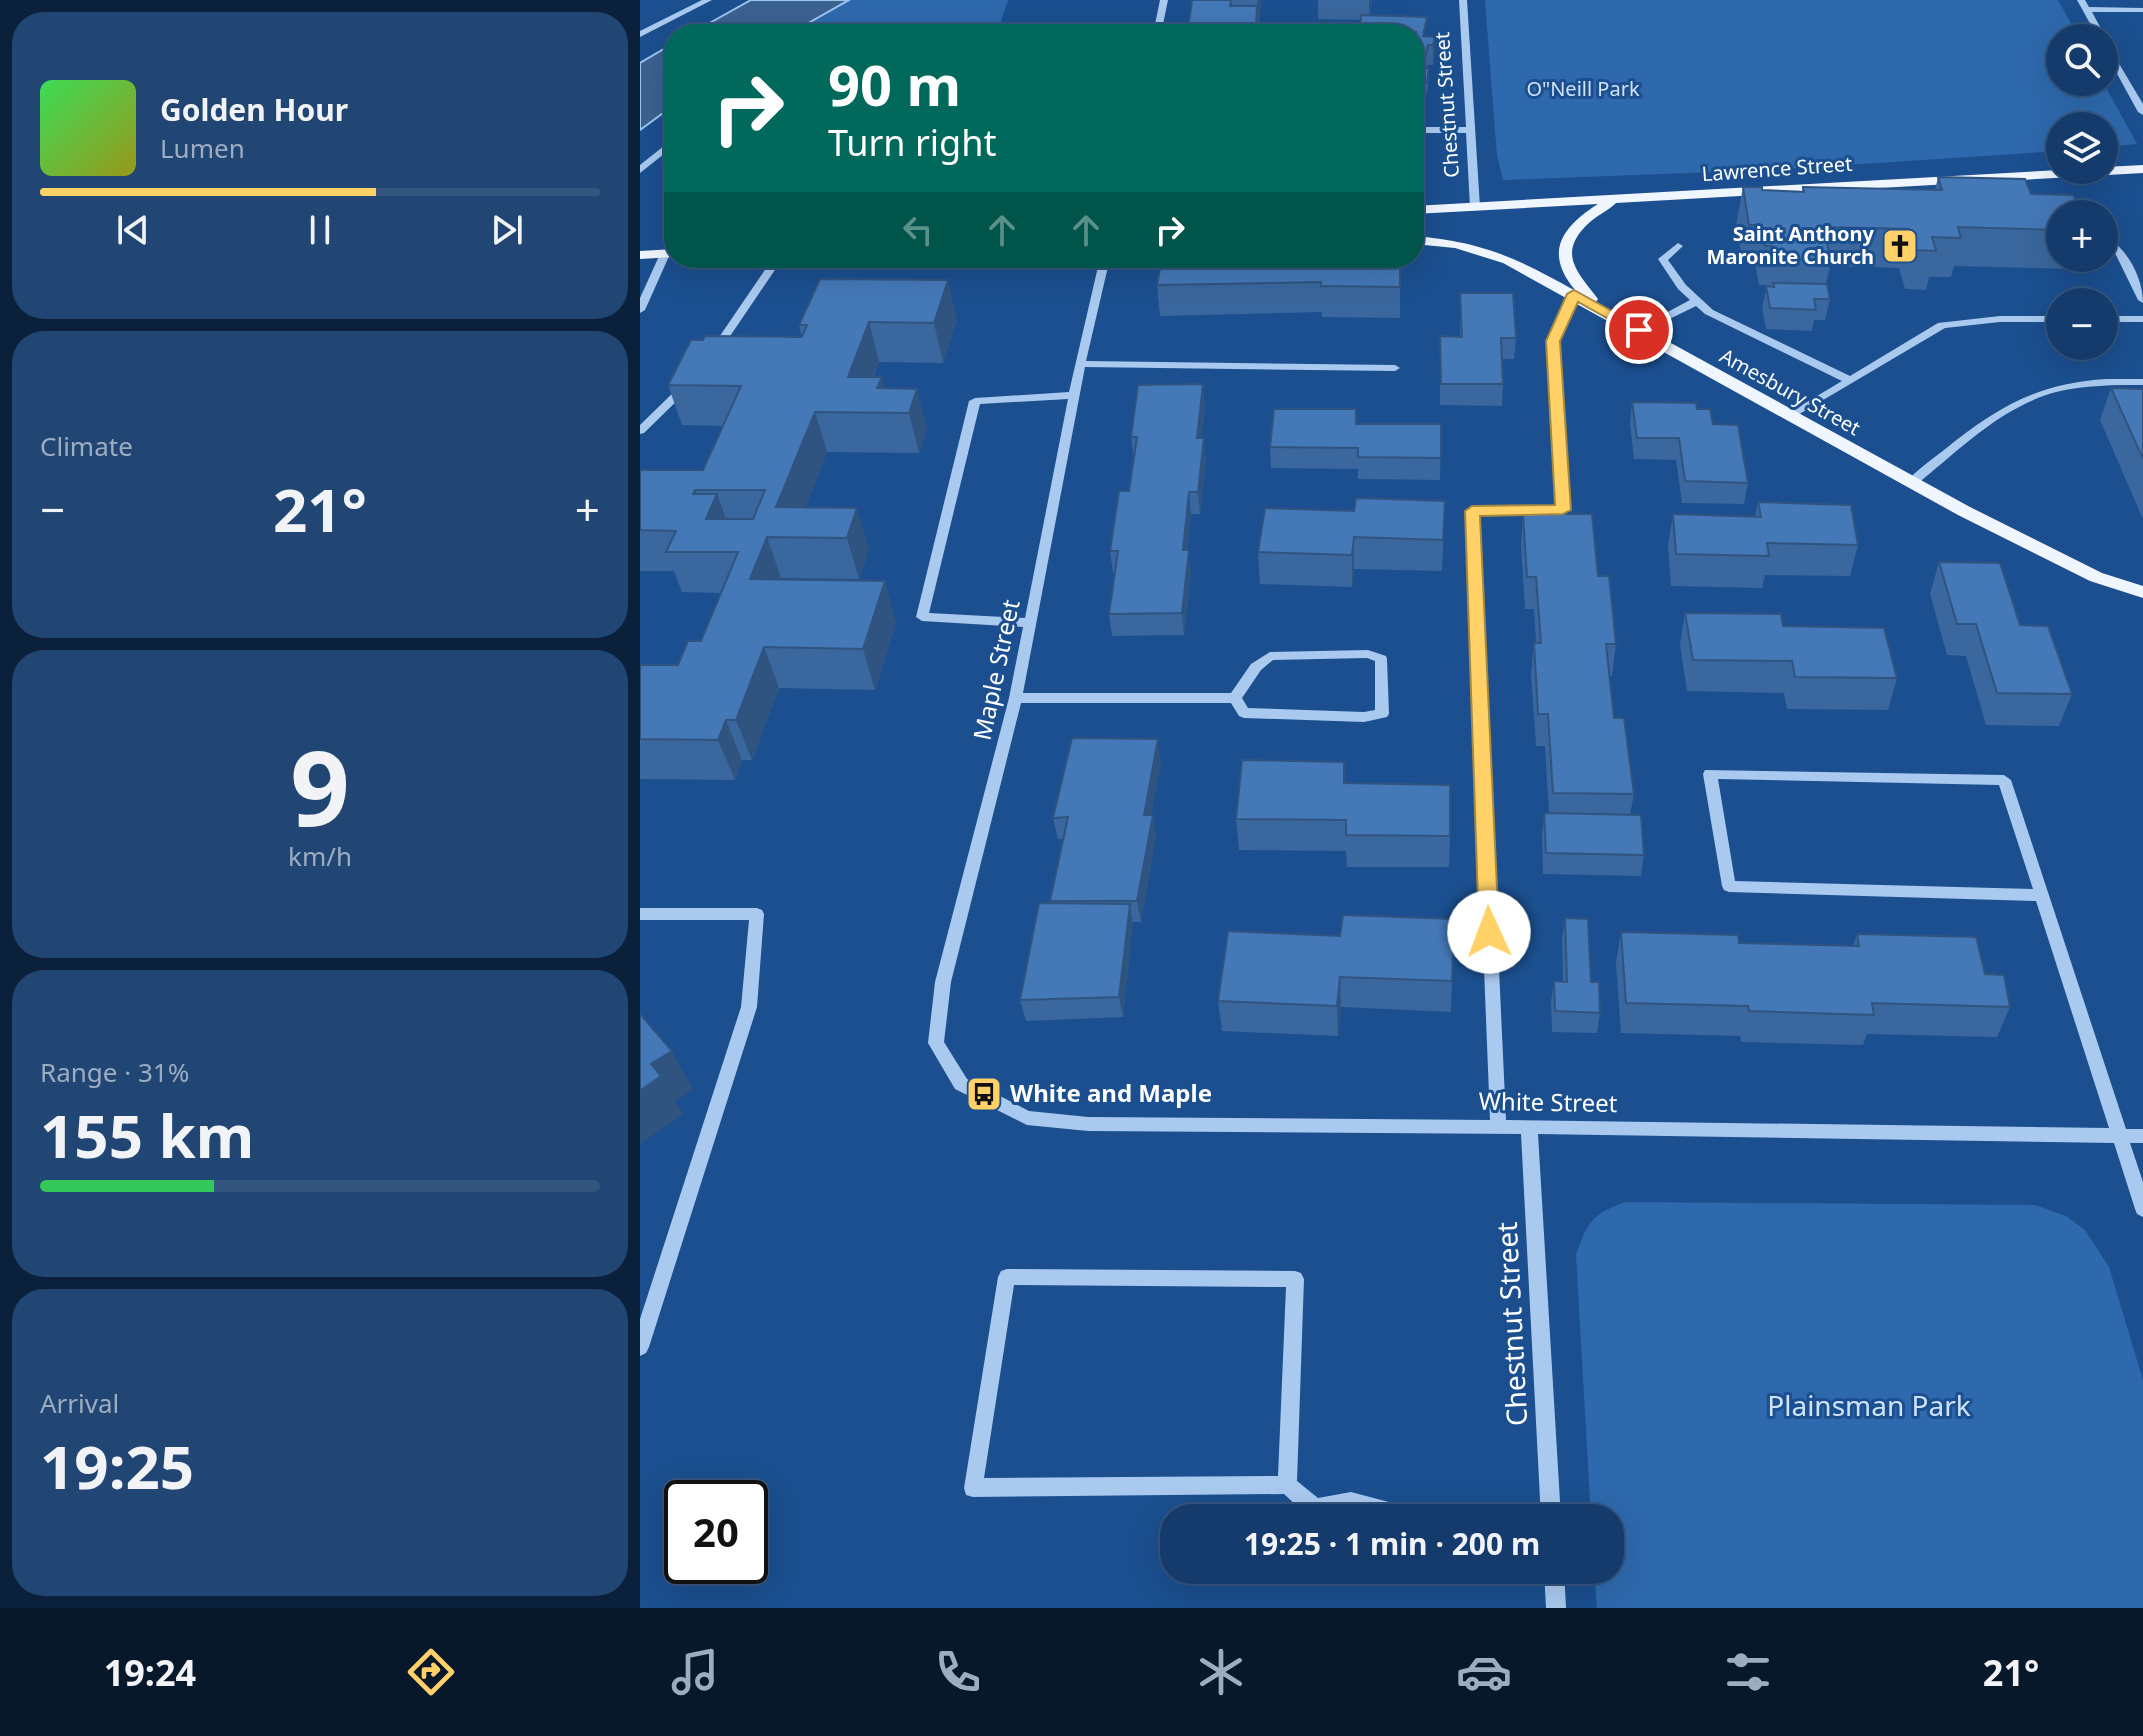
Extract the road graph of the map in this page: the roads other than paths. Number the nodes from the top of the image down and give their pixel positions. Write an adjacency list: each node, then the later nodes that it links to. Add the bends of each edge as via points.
1 (708, 0): 9 (street)
2 (1164, 0): 7 (street)
3 (1463, 0): 13 (street, Chestnut Street)
4 (2081, 0): 5 (street)
5 (2086, 9): 6 (street); 8 (street)
6 (2143, 10)
7 (1159, 24)
8 (2094, 24)
9 (640, 34)
10 (2118, 67): 11 (street)
11 (2143, 112)
12 (1424, 130): 13 (street)
13 (1471, 130): 20 (street, Chestnut Street)
14 (664, 150): 16 (street)
15 (2143, 169): 17 (main road, Lawrence Street)
16 (640, 170)
17 (1972, 178): 18 (street); 19 (main road, Lawrence Street)
18 (1985, 186)
19 (1613, 201): 20 (main road, Lawrence Street); 33 (main road, via 1580,224 1564,261)
20 (1475, 207): 21 (main road, Lawrence Street)
21 (1424, 210)
22 (1424, 241): 30 (main road, Amesbury Street, via 1457,244 1508,260)
23 (1678, 246): 32 (street, via 1663,259)
24 (2118, 250): 31 (street)
25 (664, 253): 26 (main road)
26 (640, 255)
27 (664, 263): 34 (street)
28 (771, 268): 39 (street)
29 (1103, 268): 40 (street, Maple Street)
30 (1574, 294): 33 (main road, Amesbury Street); 56 (street, via 1553,341 1563,510 1472,511)
31 (2143, 300)
32 (1697, 301): 38 (street); 43 (street, via 1709,312)
33 (1599, 307): 38 (main road, Amesbury Street)
34 (640, 310)
35 (2046, 319): 43 (street, via 1942,325)
36 (2118, 319): 37 (street)
37 (2143, 319)
38 (1639, 330): 46 (main road, Amesbury Street)
39 (711, 358)
40 (1080, 364): 41 (street); 45 (street, Maple Street)
41 (1395, 368)
42 (692, 380): 47 (street)
43 (1849, 380): 46 (street)
44 (2143, 382): 48 (street, via 2044,392 2007,411)
45 (1074, 395): 50 (street, Maple Street); 50 (street, via 975,401 922,617)
46 (1791, 416): 48 (main road, Amesbury Street)
47 (640, 431)
48 (1912, 482): 49 (main road, Amesbury Street, via 2096,577)
49 (2143, 592)
50 (1030, 623): 51 (street, Maple Street)
51 (1016, 698): 52 (street); 55 (street, Maple Street, via 943,982 936,1043)
52 (1235, 698): 52 (street, via 1244,713 1382,714 1381,659 1368,654 1270,656)
53 (2042, 895): 53 (street, via 2004,780 1710,774 1729,886); 58 (street)
54 (640, 914): 61 (street, via 757,914 749,1007)
55 (961, 1084): 56 (street, White Street, via 1027,1118 1088,1124)
56 (1498, 1126): 57 (street, White Street)
57 (1529, 1126): 58 (street, White Street); 64 (street, Chestnut Street)
58 (2120, 1136): 59 (street, White Street); 60 (street)
59 (2143, 1136)
60 (2143, 1209)
61 (640, 1347)
62 (1287, 1485): 62 (street, via 1295,1279 1007,1277 973,1488); 63 (street)
63 (1308, 1504)
64 (1550, 1504)
65 (1555, 1584): 66 (street)
66 (1556, 1608)

